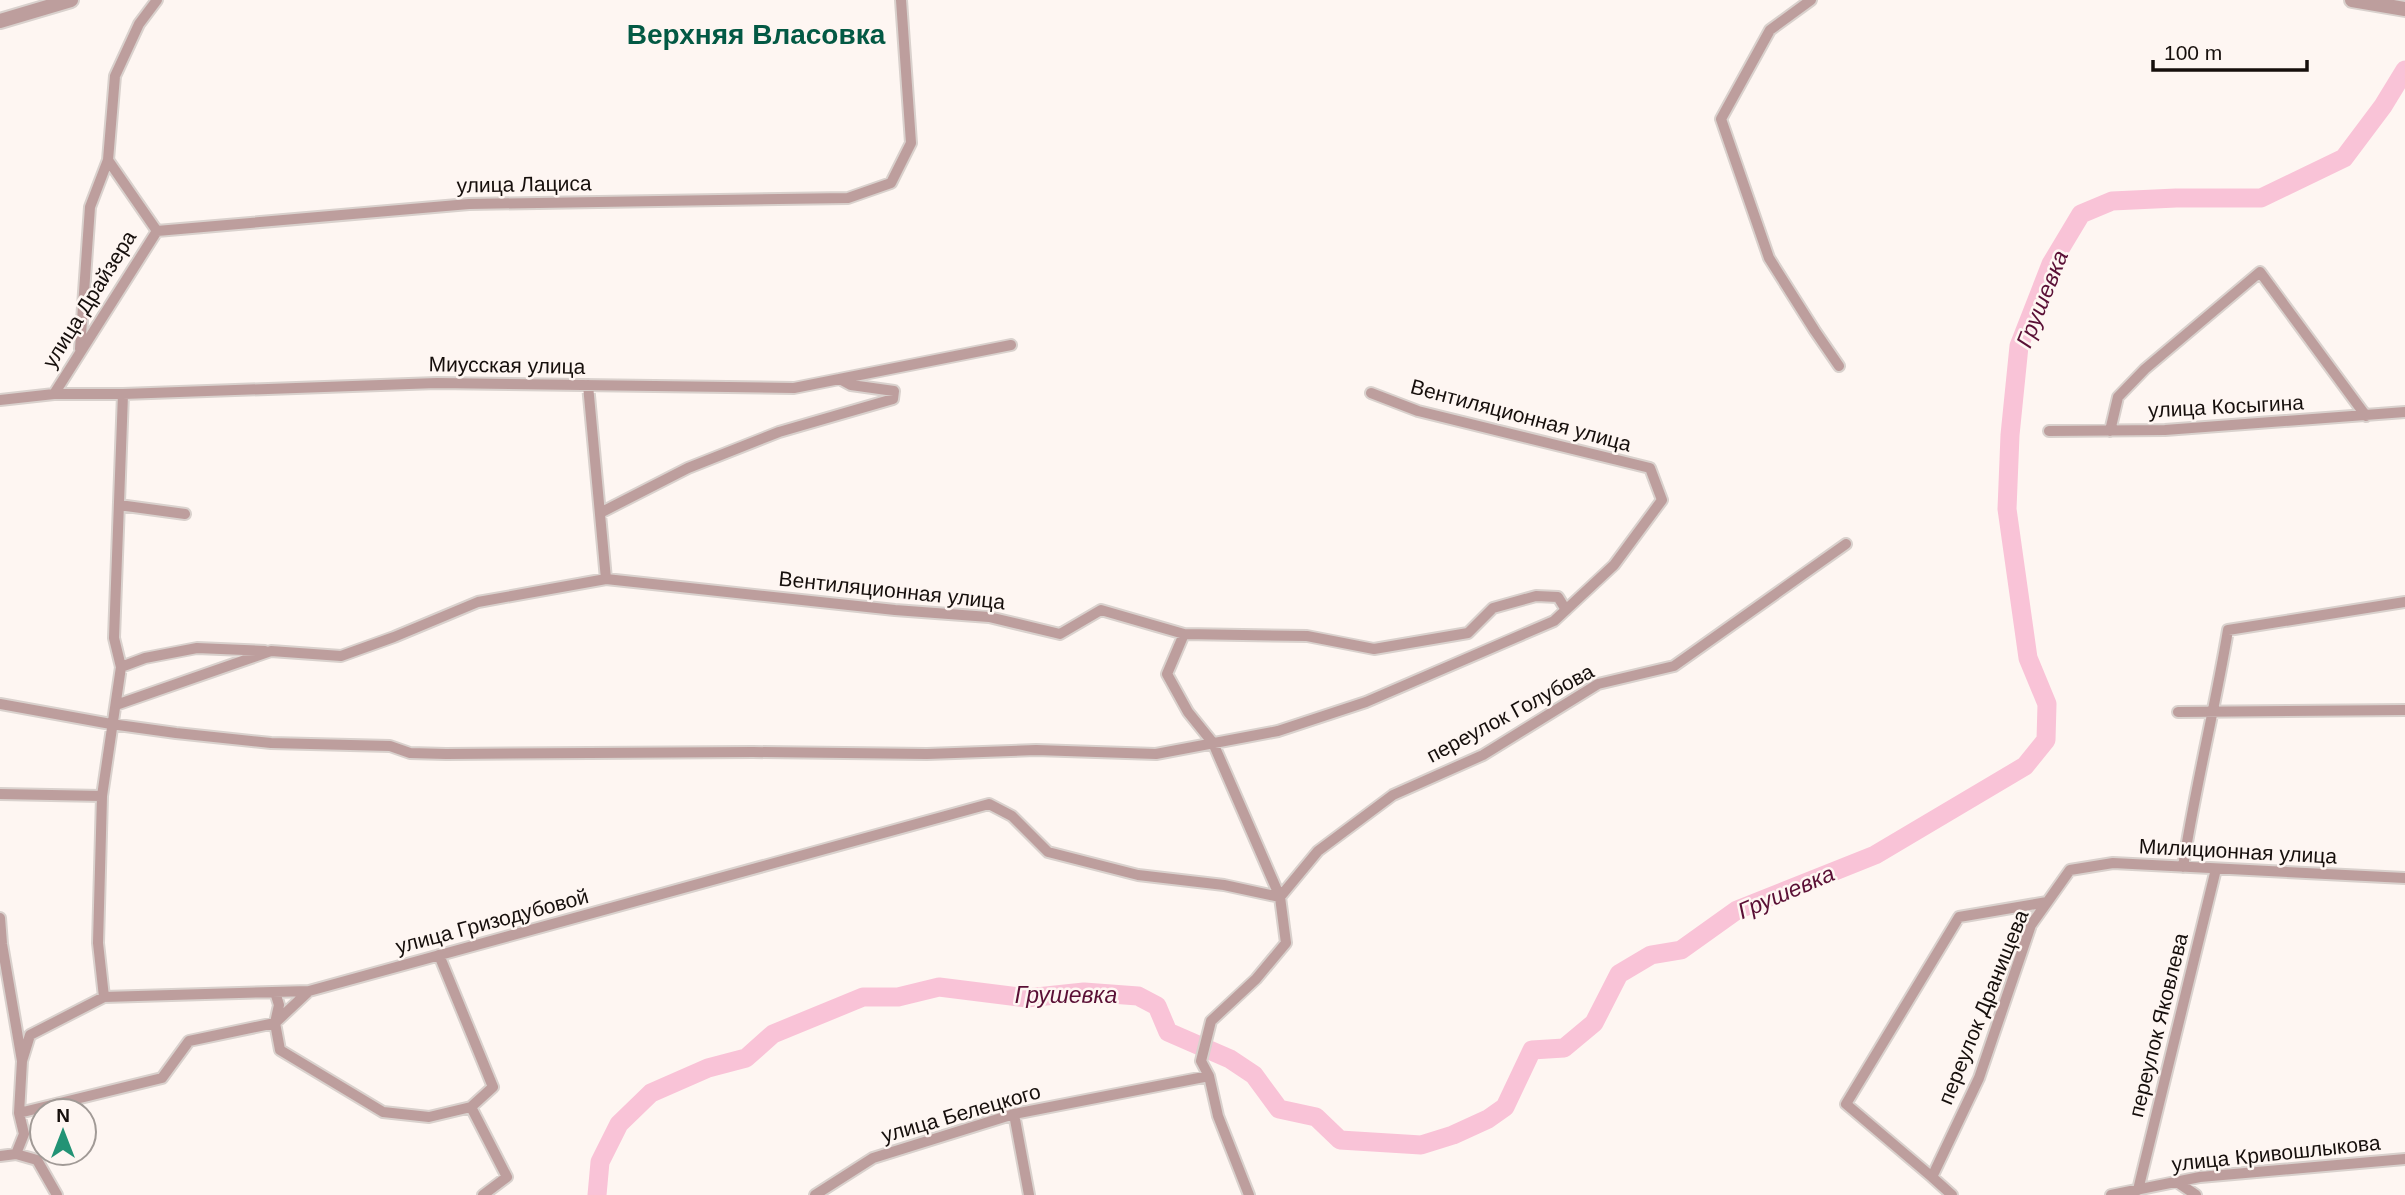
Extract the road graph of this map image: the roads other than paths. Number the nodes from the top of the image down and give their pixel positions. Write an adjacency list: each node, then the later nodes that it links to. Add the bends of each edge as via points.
1 (71, 0): 7 (street)
2 (157, 0): 8 (street, via 139,24 115,76)
3 (901, 0): 9 (street, улица Лациса, via 911,143 891,183 848,198 470,204)
4 (1811, 0): 12 (street, via 1770,30 1721,118 1769,258)
5 (2352, 0): 6 (street)
6 (2405, 9)
7 (0, 21)
8 (108, 160): 9 (street, улица Драйзера); 11 (street, via 90,207)
9 (157, 230): 11 (street, улица Драйзера)
10 (1010, 345): 13 (street, Миусская улица)
11 (79, 351): 16 (street, улица Драйзера)
12 (1839, 366)
13 (839, 379): 14 (street, Миусская улица, via 794,388); 24 (street, via 894,391 893,399 779,432 688,468)
14 (588, 385): 17 (street, Миусская улица, via 437,383); 24 (street)
15 (1371, 393): 29 (street, Вентиляционная улица, via 1418,411 1650,468 1661,500 1614,565)
16 (54, 394): 17 (street, Миусская улица); 18 (street, Миусская улица)
17 (123, 394): 23 (street)
18 (0, 400)
19 (2405, 412): 20 (street, улица Косыгина)
20 (2366, 416): 22 (street, улица Косыгина); 22 (street, via 2260,272 2118,397)
21 (2049, 431): 22 (street, улица Косыгина)
22 (2110, 431)
23 (119, 505): 25 (street); 32 (street, via 114,639)
24 (600, 513): 27 (street)
25 (184, 514)
26 (1846, 544): 46 (street, переулок Голубова, via 1674,666 1598,684 1483,755 1393,795 1318,851)
27 (606, 579): 30 (street, Вентиляционная улица, via 989,617 1060,634 1101,610); 31 (street, Вентиляционная улица, via 478,601 341,656)
28 (2405, 602): 36 (street, via 2228,630)
29 (1566, 610): 30 (street, Вентиляционная улица, via 1558,597 1536,596 1493,608 1468,633 1374,649 1307,636); 39 (street, via 1554,621 1366,702 1278,731)
30 (1184, 634): 39 (street, via 1167,674 1188,712)
31 (271, 651): 32 (street, Вентиляционная улица, via 197,648); 34 (street, Вентиляционная улица)
32 (121, 667): 34 (street)
33 (0, 704): 38 (street)
34 (116, 705): 38 (street)
35 (2405, 710): 36 (street)
36 (2214, 711): 37 (street); 42 (street)
37 (2178, 712)
38 (111, 724): 39 (street, via 271,743 390,746 446,754 1036,750 1156,754); 41 (street)
39 (1213, 743): 46 (street)
40 (0, 794): 41 (street)
41 (102, 796): 52 (street, via 98,943)
42 (2183, 867): 43 (street, Милиционная улица); 44 (street, Милиционная улица, via 2113,863)
43 (2216, 869): 45 (street, Милиционная улица); 64 (street, переулок Яковлева)
44 (2070, 870): 47 (street, переулок Дранищева)
45 (2405, 878)
46 (1280, 897): 49 (street, улица Гризодубовой, via 1138,875 1048,852 1013,816 989,804); 55 (street, via 1286,943 1211,1021 1201,1061)
47 (2047, 902): 62 (street, переулок Дранищева, via 2031,925 1979,1078); 62 (street, via 1959,917 1846,1104)
48 (0, 918): 54 (street)
49 (439, 955): 50 (street, улица Гризодубовой); 56 (street, via 494,1087)
50 (309, 991): 51 (street, улица Гризодубовой); 53 (street)
51 (275, 992): 52 (street, улица Гризодубовой); 53 (street, via 279,1005)
52 (104, 997): 54 (street, улица Гризодубовой, via 30,1035)
53 (275, 1023): 56 (street, via 280,1050 383,1111 429,1117); 57 (street, via 189,1041 162,1078)
54 (22, 1061): 57 (street)
55 (1209, 1076): 58 (street, улица Белецкого); 69 (street, via 1218,1116)
56 (471, 1107): 66 (street, via 507,1177)
57 (19, 1113): 59 (street, via 24,1134)
58 (1013, 1114): 67 (street, улица Белецкого, via 873,1158); 68 (street)
59 (16, 1154): 60 (street); 65 (street, via 37,1160)
60 (0, 1156)
61 (2405, 1159): 63 (street, улица Кривошлыкова)
62 (1932, 1177): 70 (street)
63 (2177, 1182): 64 (street, улица Кривошлыкова); 72 (street)
64 (2138, 1190): 71 (street, улица Кривошлыкова)
65 (57, 1195)
66 (483, 1195)
67 (815, 1195)
68 (1028, 1195)
69 (1249, 1195)
70 (1952, 1195)
71 (2111, 1195)
72 (2196, 1195)

